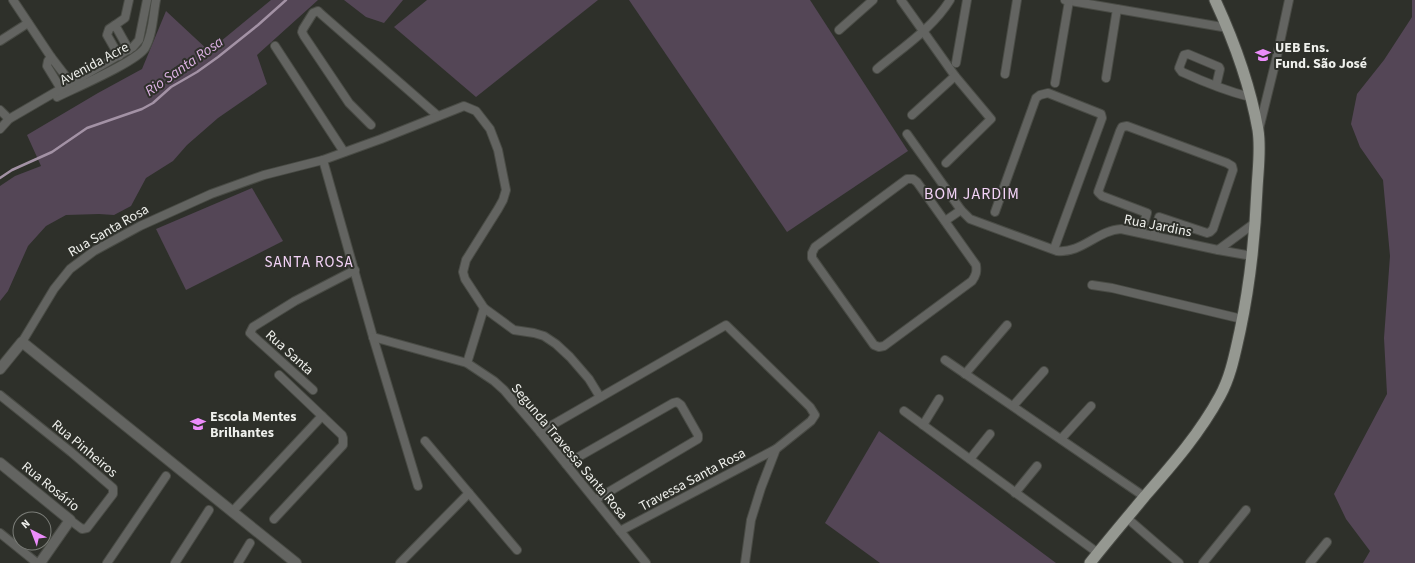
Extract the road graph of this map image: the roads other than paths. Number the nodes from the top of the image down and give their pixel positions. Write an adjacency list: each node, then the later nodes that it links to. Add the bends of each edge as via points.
1 (13, 0): 14 (street)
2 (129, 0): 15 (street, via 125,18)
3 (147, 0): 21 (street, Avenida Acre, via 139,40)
4 (156, 0): 37 (street, Avenida Acre, via 149,40 139,54 87,83)
5 (873, 0): 17 (street)
6 (901, 0): 18 (street)
7 (950, 0): 18 (street)
8 (967, 0): 24 (street)
9 (1017, 0): 26 (street)
10 (1067, 0): 13 (street); 30 (street)
11 (1215, 0): 16 (main road)
12 (1289, 0): 40 (street)
13 (1117, 9): 16 (street); 28 (street)
14 (28, 23): 19 (street); 23 (street)
15 (115, 25): 21 (street); 22 (street, via 109,29 107,35)
16 (1228, 28): 33 (main road)
17 (840, 30)
18 (922, 32): 25 (street); 27 (street)
19 (0, 41)
20 (275, 46): 42 (street)
21 (129, 50): 22 (street, Avenida Acre)
22 (118, 56): 29 (street, Avenida Acre)
23 (51, 57): 29 (street); 32 (street, via 47,66)
24 (956, 64)
25 (877, 69)
26 (1005, 74)
27 (955, 76): 35 (street); 44 (street, via 991,119)
28 (1106, 78)
29 (71, 83): 32 (street, Avenida Acre)
30 (1055, 83)
31 (1216, 86): 31 (street, via 1180,70 1184,55 1188,54 1218,66 1220,69); 33 (street)
32 (61, 89): 37 (street, Avenida Acre)
33 (1250, 97): 40 (main road)
34 (0, 110): 37 (street)
35 (912, 115)
36 (438, 116): 38 (street, via 321,14 313,13 303,29 304,36 344,97); 42 (street, Rua Santa Rosa); 58 (street, via 464,106 476,110 490,129 498,150 506,190 504,200 466,260 463,272)
37 (9, 119): 39 (street, Avenida Acre)
38 (371, 125)
39 (0, 129)
40 (1258, 132): 50 (main road)
41 (907, 134): 45 (street, Rua Jardins)
42 (344, 152): 43 (street, Rua Santa Rosa)
43 (323, 160): 56 (street); 62 (street, Rua Santa Rosa, via 264,175 211,194 140,226 94,251 75,264 62,278)
44 (946, 163)
45 (961, 210): 49 (street); 53 (street, Rua Jardins, via 970,219)
46 (995, 212): 53 (street, via 1038,96 1048,93 1101,114 1102,118)
47 (1147, 213): 48 (street); 48 (street, via 1099,194 1120,131 1125,126 1227,163 1233,168 1210,232); 51 (street)
48 (1159, 217): 52 (street)
49 (945, 221): 49 (street, via 917,182 907,179 815,247 812,252 812,258 874,345 884,346 972,281 975,276 976,265)
50 (1256, 222): 54 (street); 55 (main road)
51 (1141, 233): 52 (street, Rua Jardins); 53 (street, Rua Jardins, via 1116,229 1070,251)
52 (1154, 236): 54 (street, Rua Jardins)
53 (1054, 249)
54 (1218, 250): 55 (street, Rua Jardins)
55 (1252, 256): 59 (main road)
56 (355, 270): 61 (street); 69 (street, Rua Santa, via 295,301 253,327 250,333)
57 (1092, 285): 59 (street)
58 (484, 308): 64 (street); 71 (street, via 514,330 534,333 556,344 570,356)
59 (1242, 319): 91 (main road, via 1230,373 1217,401 1179,457)
60 (1007, 325): 67 (street)
61 (372, 337): 64 (street, Segunda Travessa Santa Rosa); 88 (street)
62 (22, 342): 65 (street); 95 (street)
63 (945, 360): 67 (street)
64 (467, 363): 78 (street, Segunda Travessa Santa Rosa, via 504,390)
65 (1, 364)
66 (1044, 371): 73 (street)
67 (966, 374): 73 (street)
68 (279, 375): 76 (street)
69 (313, 390)
70 (0, 395): 99 (street, Rua Pinheiros, via 113,488 113,494)
71 (600, 397): 78 (street); 82 (street, Travessa Santa Rosa, via 726,325 810,407 815,415)
72 (939, 399): 77 (street)
73 (1013, 406): 80 (street)
74 (1091, 406): 80 (street)
75 (904, 411): 77 (street)
76 (322, 416): 95 (street); 97 (street, via 342,435 343,445)
77 (923, 425): 83 (street)
78 (540, 432): 85 (street, Segunda Travessa Santa Rosa)
79 (990, 434): 83 (street)
80 (1062, 439): 91 (street)
81 (425, 442): 89 (street)
82 (776, 449): 100 (street, Travessa Santa Rosa); 113 (street, via 751,520)
83 (970, 459): 90 (street)
84 (0, 463): 98 (street, Rua Rosário)
85 (566, 464): 92 (street, Segunda Travessa Santa Rosa); 92 (street, via 673,404 677,402 681,405 698,439)
86 (1037, 466): 90 (street)
87 (166, 476): 107 (street)
88 (418, 486)
89 (469, 493): 104 (street); 111 (street)
90 (1015, 493): 105 (street)
91 (1145, 497): 96 (main road)
92 (595, 500): 100 (street, Segunda Travessa Santa Rosa)
93 (209, 510): 108 (street)
94 (1246, 510): 116 (street)
95 (232, 512): 110 (street)
96 (1127, 518): 105 (main road); 115 (street)
97 (274, 519)
98 (70, 520): 99 (street, Rua Rosário); 106 (street)
99 (85, 529)
100 (620, 531): 112 (street, Segunda Travessa Santa Rosa)
101 (0, 532): 106 (street)
102 (1327, 542): 117 (street)
103 (250, 543): 109 (street)
104 (517, 550)
105 (1098, 553): 114 (main road)
106 (39, 563)
107 (107, 563)
108 (175, 563)
109 (238, 563)
110 (296, 563)
111 (400, 563)
112 (646, 563)
113 (744, 563)
114 (1090, 563)
115 (1179, 563)
116 (1203, 563)
117 (1310, 563)

